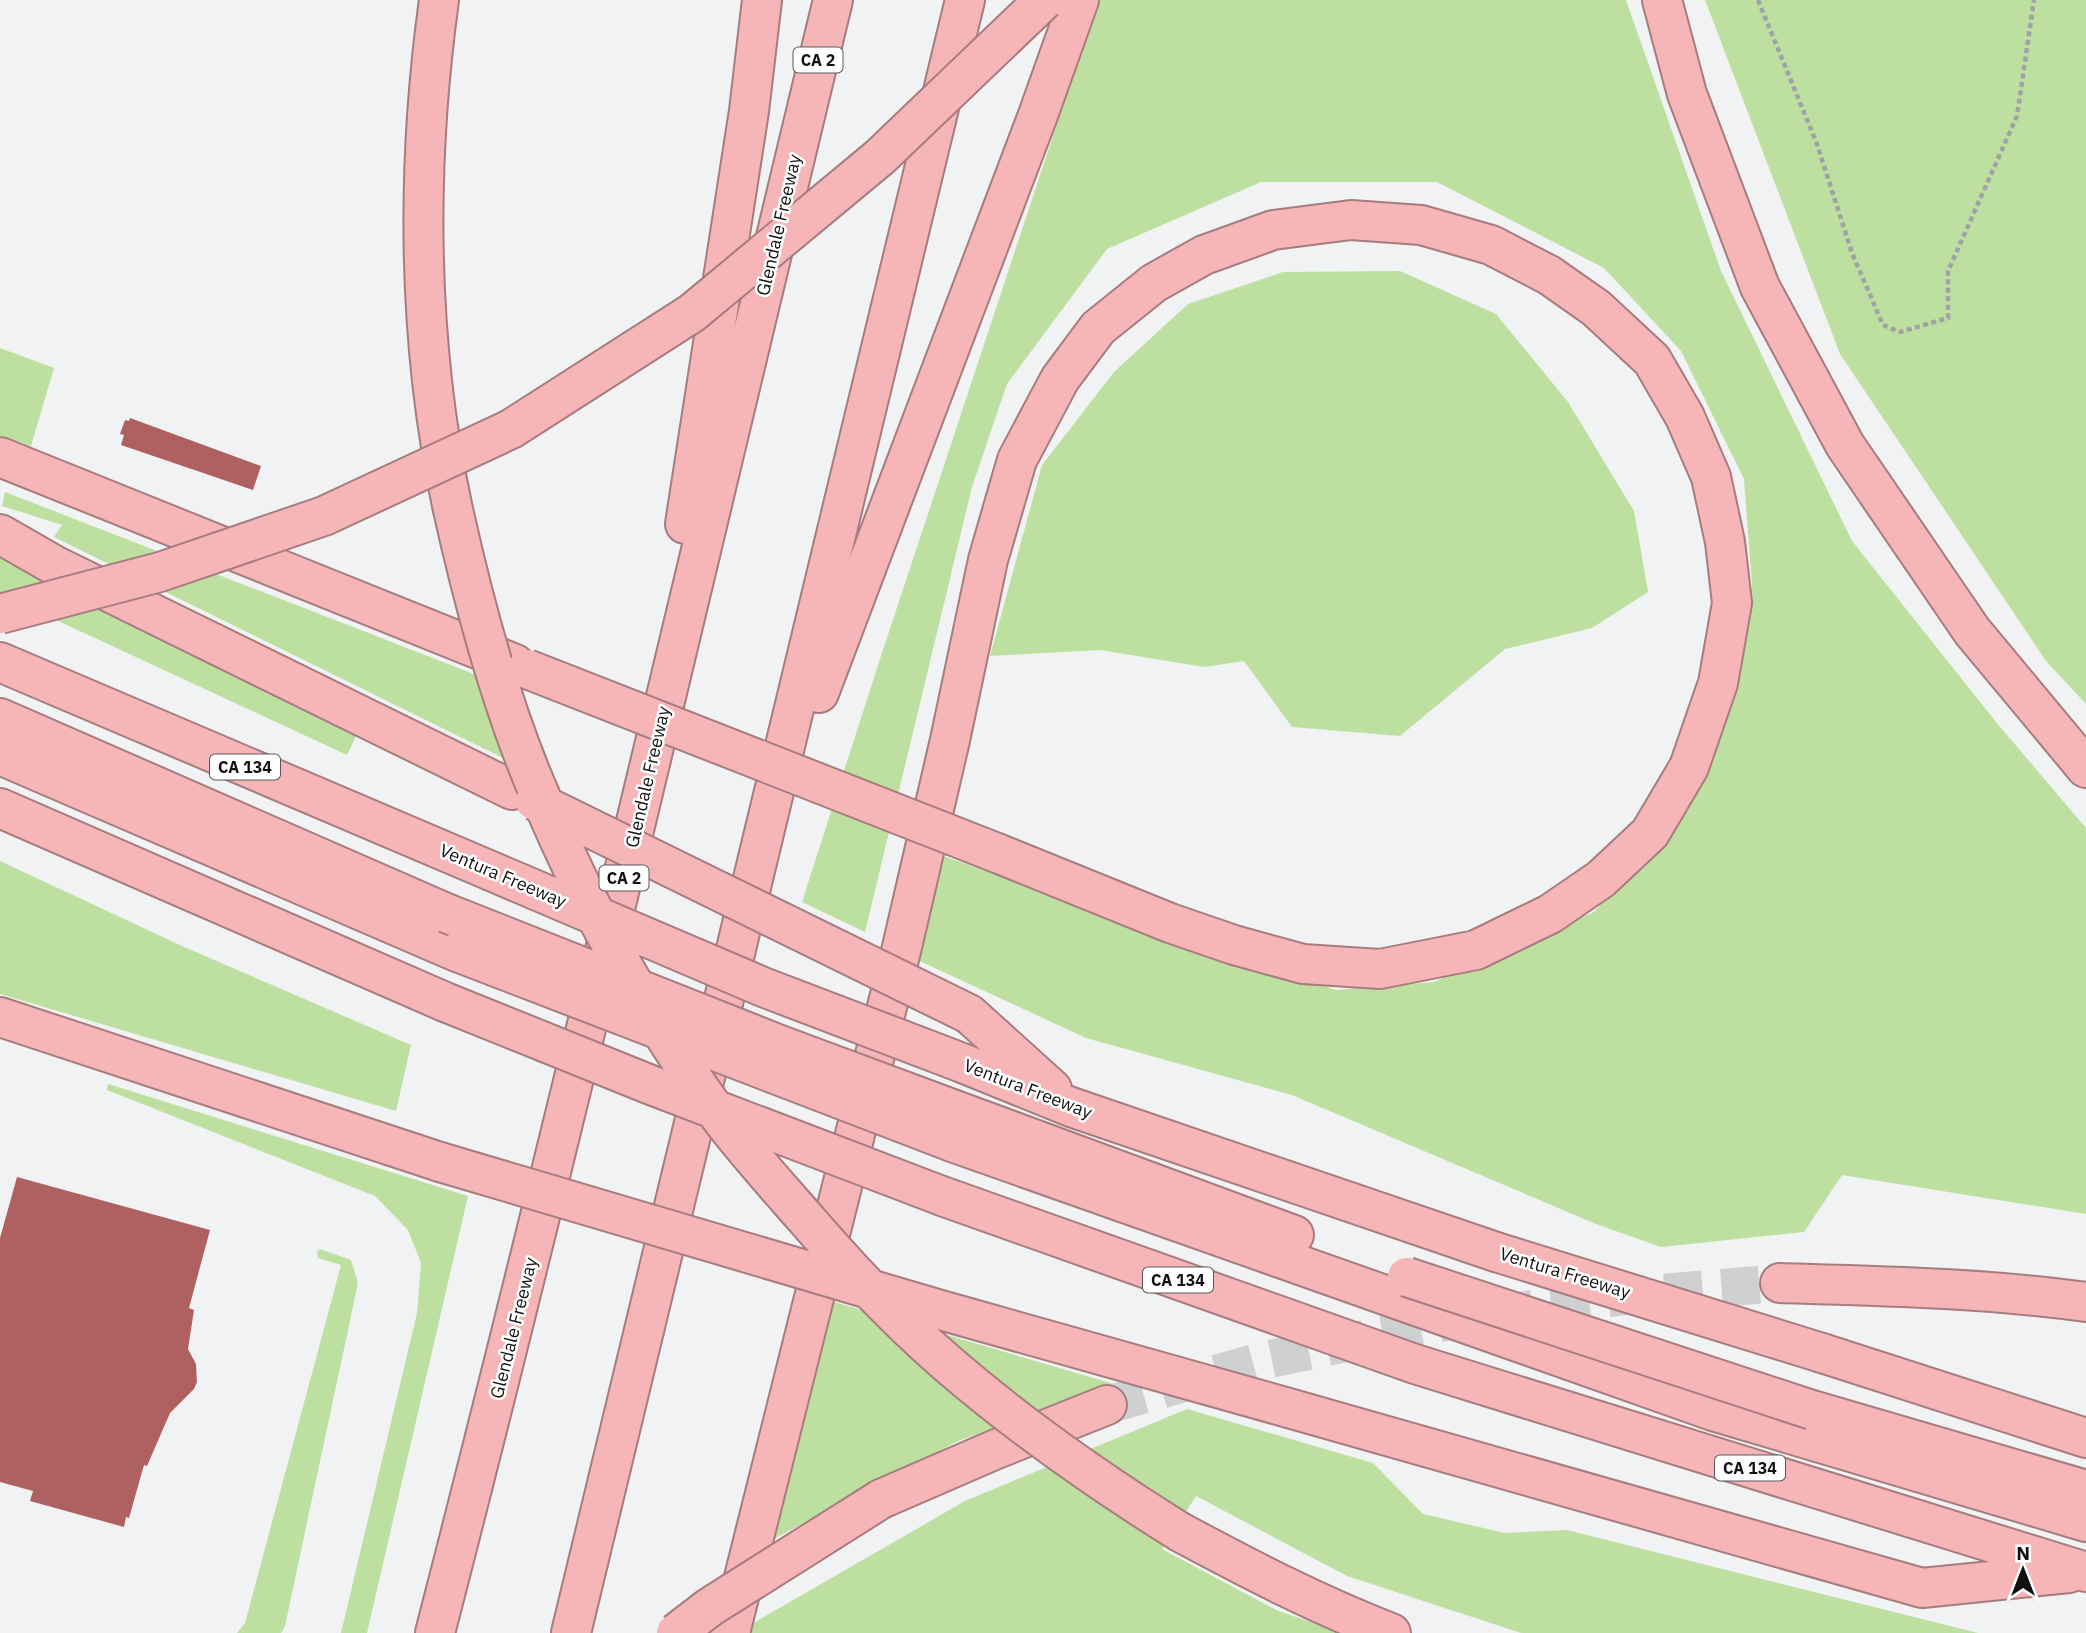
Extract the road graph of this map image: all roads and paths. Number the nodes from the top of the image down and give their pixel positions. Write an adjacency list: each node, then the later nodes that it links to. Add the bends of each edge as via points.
1 (439, 0): 34 (highway, bridge, via 425,148 425,244 430,356 445,470 482,625 530,771 624,969 723,1121 846,1265 947,1363 1006,1412 1181,1532 1277,1583)
2 (762, 0): 18 (highway, via 749,111)
3 (832, 0): 18 (highway, Glendale Freeway / CA 2)
4 (965, 0): 19 (highway)
5 (1044, 0): 12 (highway, bridge, via 880,157 692,313 511,429 324,516 160,572)
6 (1079, 0): 19 (highway)
7 (1662, 0): 16 (highway, via 1686,94 1760,287 1845,445 1972,631)
8 (1758, 0): 9 (path, via 1817,144 1852,253 1884,325 1900,332 1948,318 1948,271 2017,116)
9 (2034, 0)
10 (0, 457): 33 (highway, bridge, via 527,668 997,853 1170,923 1303,964 1380,969 1476,950 1550,914 1601,879 1650,833 1689,767 1718,682 1732,603 1711,477 1685,417 1652,360 1597,308 1549,275 1491,245 1421,225 1351,219 1273,230 1204,255 1154,284 1098,328 1060,379 1017,460 988,560 950,740 902,947)
11 (0, 534): 21 (highway, bridge, via 54,565 969,1014)
12 (0, 614)
13 (0, 662): 21 (highway, Ventura Freeway / CA 134, bridge, via 763,987)
14 (0, 719): 22 (highway, bridge, via 446,913 780,1045)
15 (0, 755): 22 (highway, bridge, via 457,952)
16 (2086, 768)
17 (0, 808): 29 (highway, CA 134, bridge, via 445,1002 942,1196 1415,1364)
18 (640, 811): 30 (highway, Glendale Freeway / CA 2)
19 (762, 842): 31 (highway)
20 (0, 1017): 29 (highway, bridge, via 440,1162 937,1309 1922,1588)
21 (1072, 1107): 26 (highway, Ventura Freeway / CA 134, bridge, via 1496,1252)
22 (954, 1126): 27 (highway, bridge, via 1812,1410); 28 (highway, via 1713,1411)
23 (1780, 1283): 24 (highway, via 1925,1287)
24 (2086, 1302)
25 (1107, 1405): 32 (highway, bridge, via 881,1499)
26 (2086, 1438)
27 (2086, 1490)
28 (2086, 1522)
29 (2086, 1572)
30 (435, 1633)
31 (571, 1633)
32 (676, 1633)
33 (730, 1633)
34 (1391, 1633)

